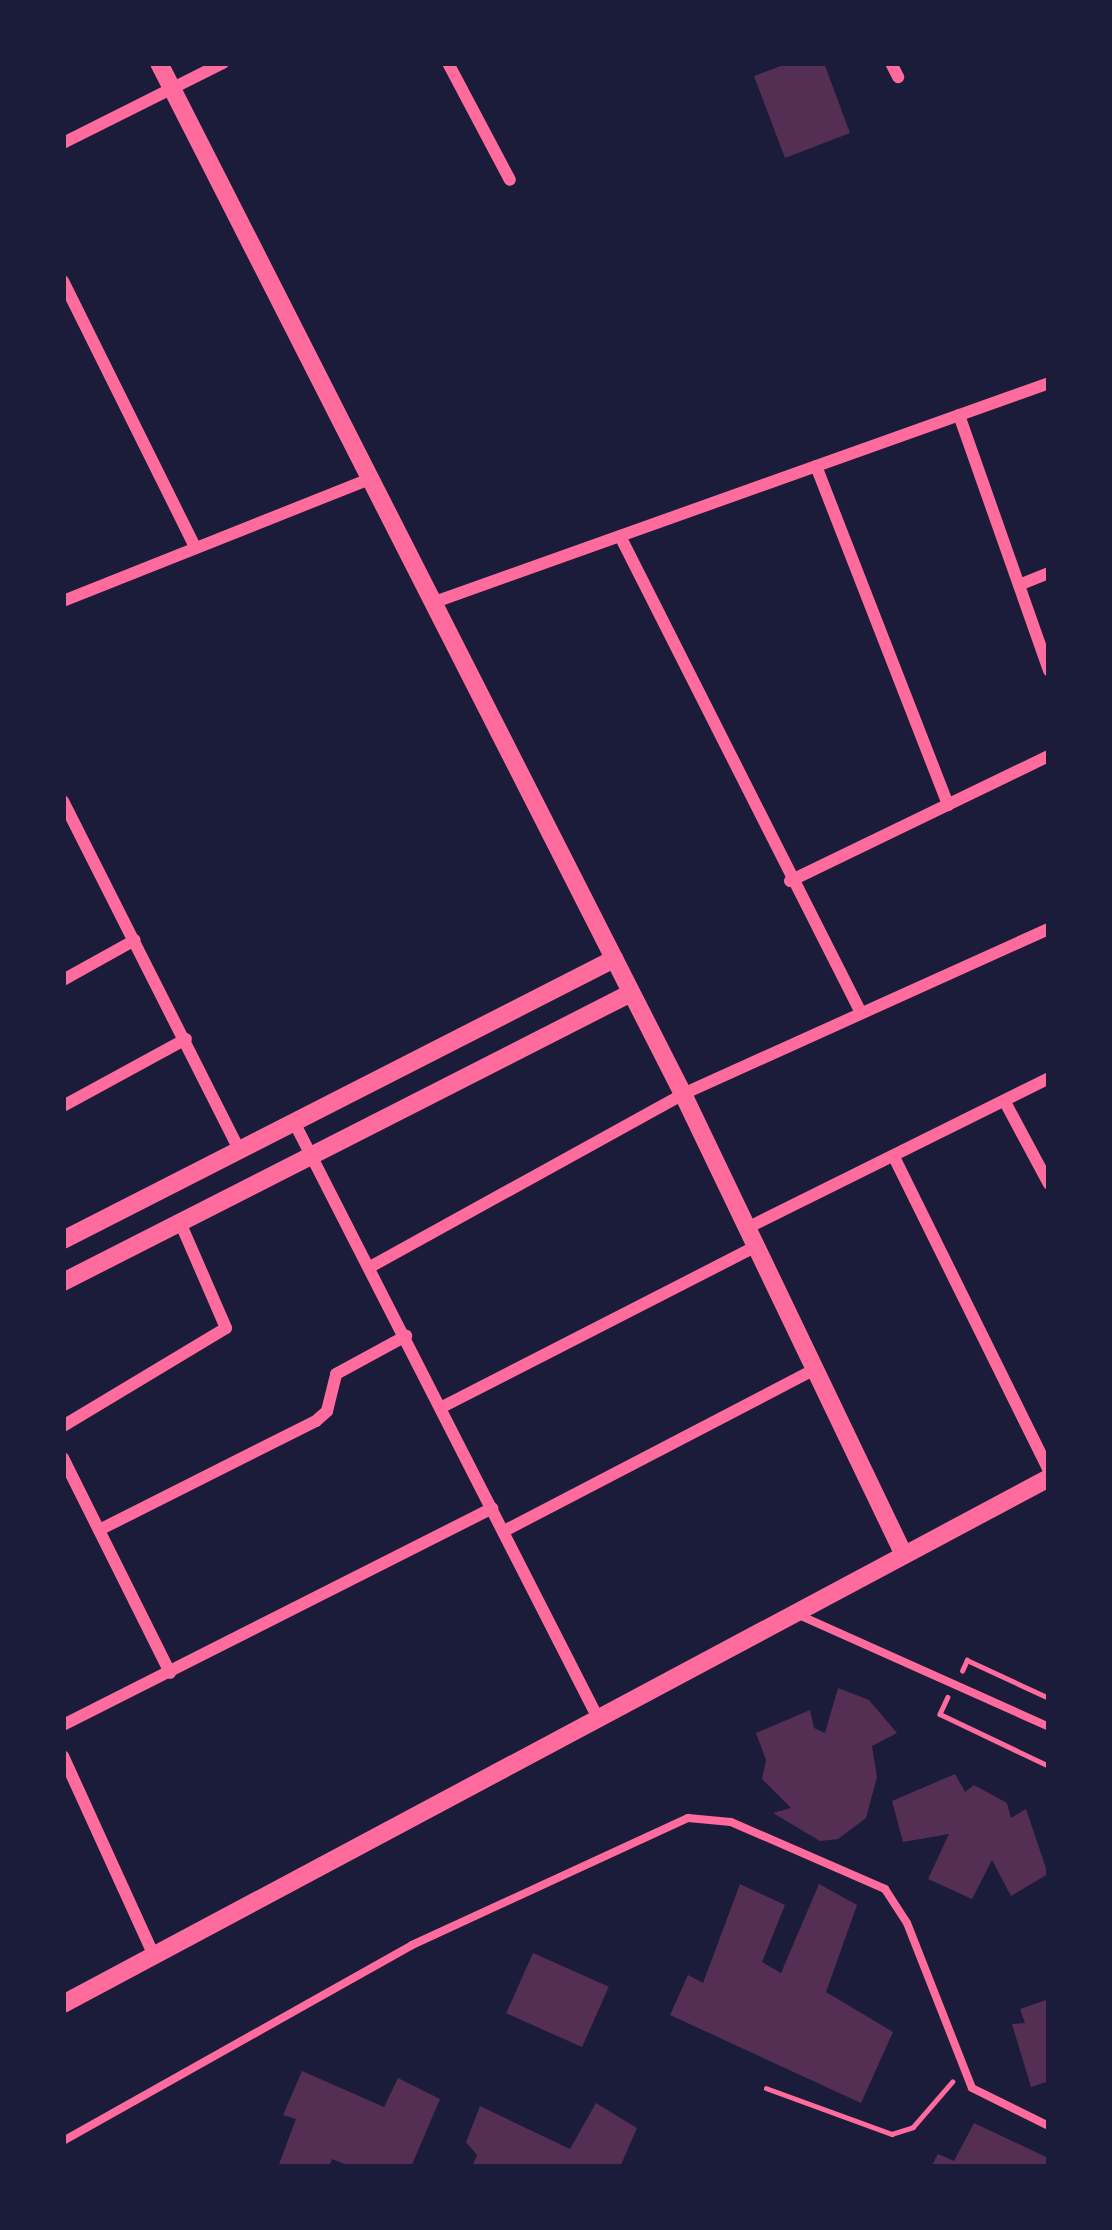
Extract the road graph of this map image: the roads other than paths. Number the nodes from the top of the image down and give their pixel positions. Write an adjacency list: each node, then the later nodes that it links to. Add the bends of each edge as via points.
1 (159, 63): 6 (street)
2 (223, 63): 6 (street)
3 (448, 63): 8 (street)
4 (891, 63): 5 (street)
5 (898, 77)
6 (172, 89): 7 (street); 13 (street)
7 (63, 143)
8 (510, 180)
9 (63, 280): 15 (street)
10 (1049, 383): 11 (street)
11 (959, 415): 12 (street); 17 (street)
12 (816, 466): 14 (street); 23 (street)
13 (369, 479): 15 (street); 19 (street)
14 (620, 536): 19 (street); 24 (street)
15 (194, 545): 18 (street)
16 (1049, 573): 17 (street)
17 (1019, 585): 20 (street)
18 (63, 601)
19 (432, 603): 27 (street)
20 (1049, 671)
21 (1049, 756): 23 (street)
22 (63, 801): 26 (street)
23 (948, 805): 24 (street)
24 (790, 880): 30 (street)
25 (1049, 929): 30 (street)
26 (135, 940): 28 (street); 31 (street)
27 (614, 959): 29 (street); 36 (street)
28 (63, 980)
29 (631, 993): 33 (street); 38 (street)
30 (860, 1011): 33 (street)
31 (186, 1039): 35 (street); 37 (street)
32 (1049, 1078): 34 (street)
33 (683, 1094): 42 (street); 44 (street)
34 (1005, 1102): 39 (street); 40 (street)
35 (63, 1106)
36 (293, 1120): 37 (street); 38 (street)
37 (238, 1148): 43 (street)
38 (312, 1156): 41 (street); 44 (street)
39 (894, 1157): 42 (street); 51 (street)
40 (1049, 1184)
41 (180, 1222): 45 (street); 49 (street, via 226,1328)
42 (754, 1236): 47 (street); 48 (street)
43 (63, 1240)
44 (370, 1267): 46 (street)
45 (63, 1282)
46 (406, 1336): 48 (street); 53 (street, via 336,1374 327,1411 316,1421)
47 (817, 1369): 54 (street); 55 (street)
48 (444, 1406): 52 (street)
49 (63, 1426)
50 (63, 1458): 53 (street)
51 (1049, 1474): 55 (street)
52 (492, 1508): 54 (street); 57 (street)
53 (99, 1531): 57 (street)
54 (503, 1531): 58 (street)
55 (904, 1555): 56 (street)
56 (799, 1615): 58 (street); 60 (lane)
57 (170, 1673): 59 (street)
58 (599, 1720): 62 (street)
59 (63, 1725)
60 (1049, 1727)
61 (63, 1756): 62 (street)
62 (154, 1955): 63 (street)
63 (63, 2004)
64 (1049, 2126): 65 (lane, via 994,2102 961,2071 907,1923 885,1889 731,1822 688,1818 412,1946)
65 (63, 2141)

